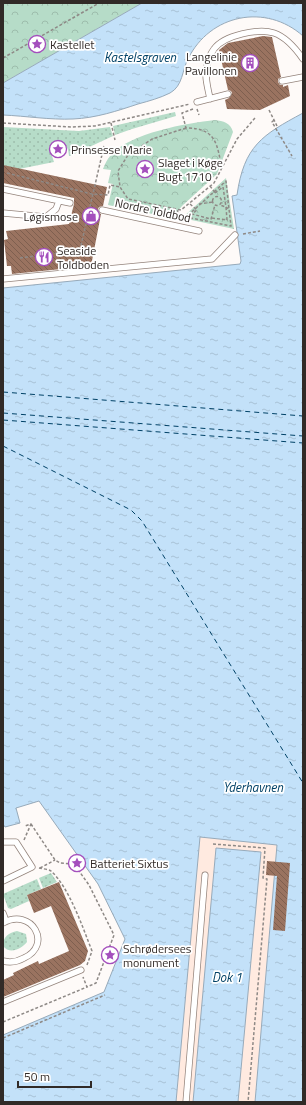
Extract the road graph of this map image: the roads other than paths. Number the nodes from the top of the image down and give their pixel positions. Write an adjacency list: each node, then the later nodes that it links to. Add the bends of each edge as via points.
1 (303, 59): 5 (lane, via 288,42 275,34 258,31 232,37 214,48 208,62 206,77)
2 (303, 77): 3 (lane)
3 (282, 81)
4 (228, 94): 5 (lane)
5 (210, 99): 6 (lane)
6 (196, 102)
7 (3, 189): 8 (lane)
8 (59, 201): 9 (lane); 11 (lane, via 56,209 46,217)
9 (70, 203)
10 (102, 210): 12 (lane, Nordre Toldbod)
11 (3, 213)
12 (199, 231)
13 (235, 235): 14 (lane, via 212,259)
14 (3, 279)
15 (3, 842): 17 (lane, via 16,842 32,867)
16 (206, 875): 23 (lane)
17 (3, 881)
18 (3, 913): 19 (lane)
19 (5, 922): 20 (lane, via 15,918 30,922 36,930 38,942 30,955 14,962)
20 (3, 961)
21 (81, 970): 22 (lane)
22 (3, 1002)
23 (186, 1102)

